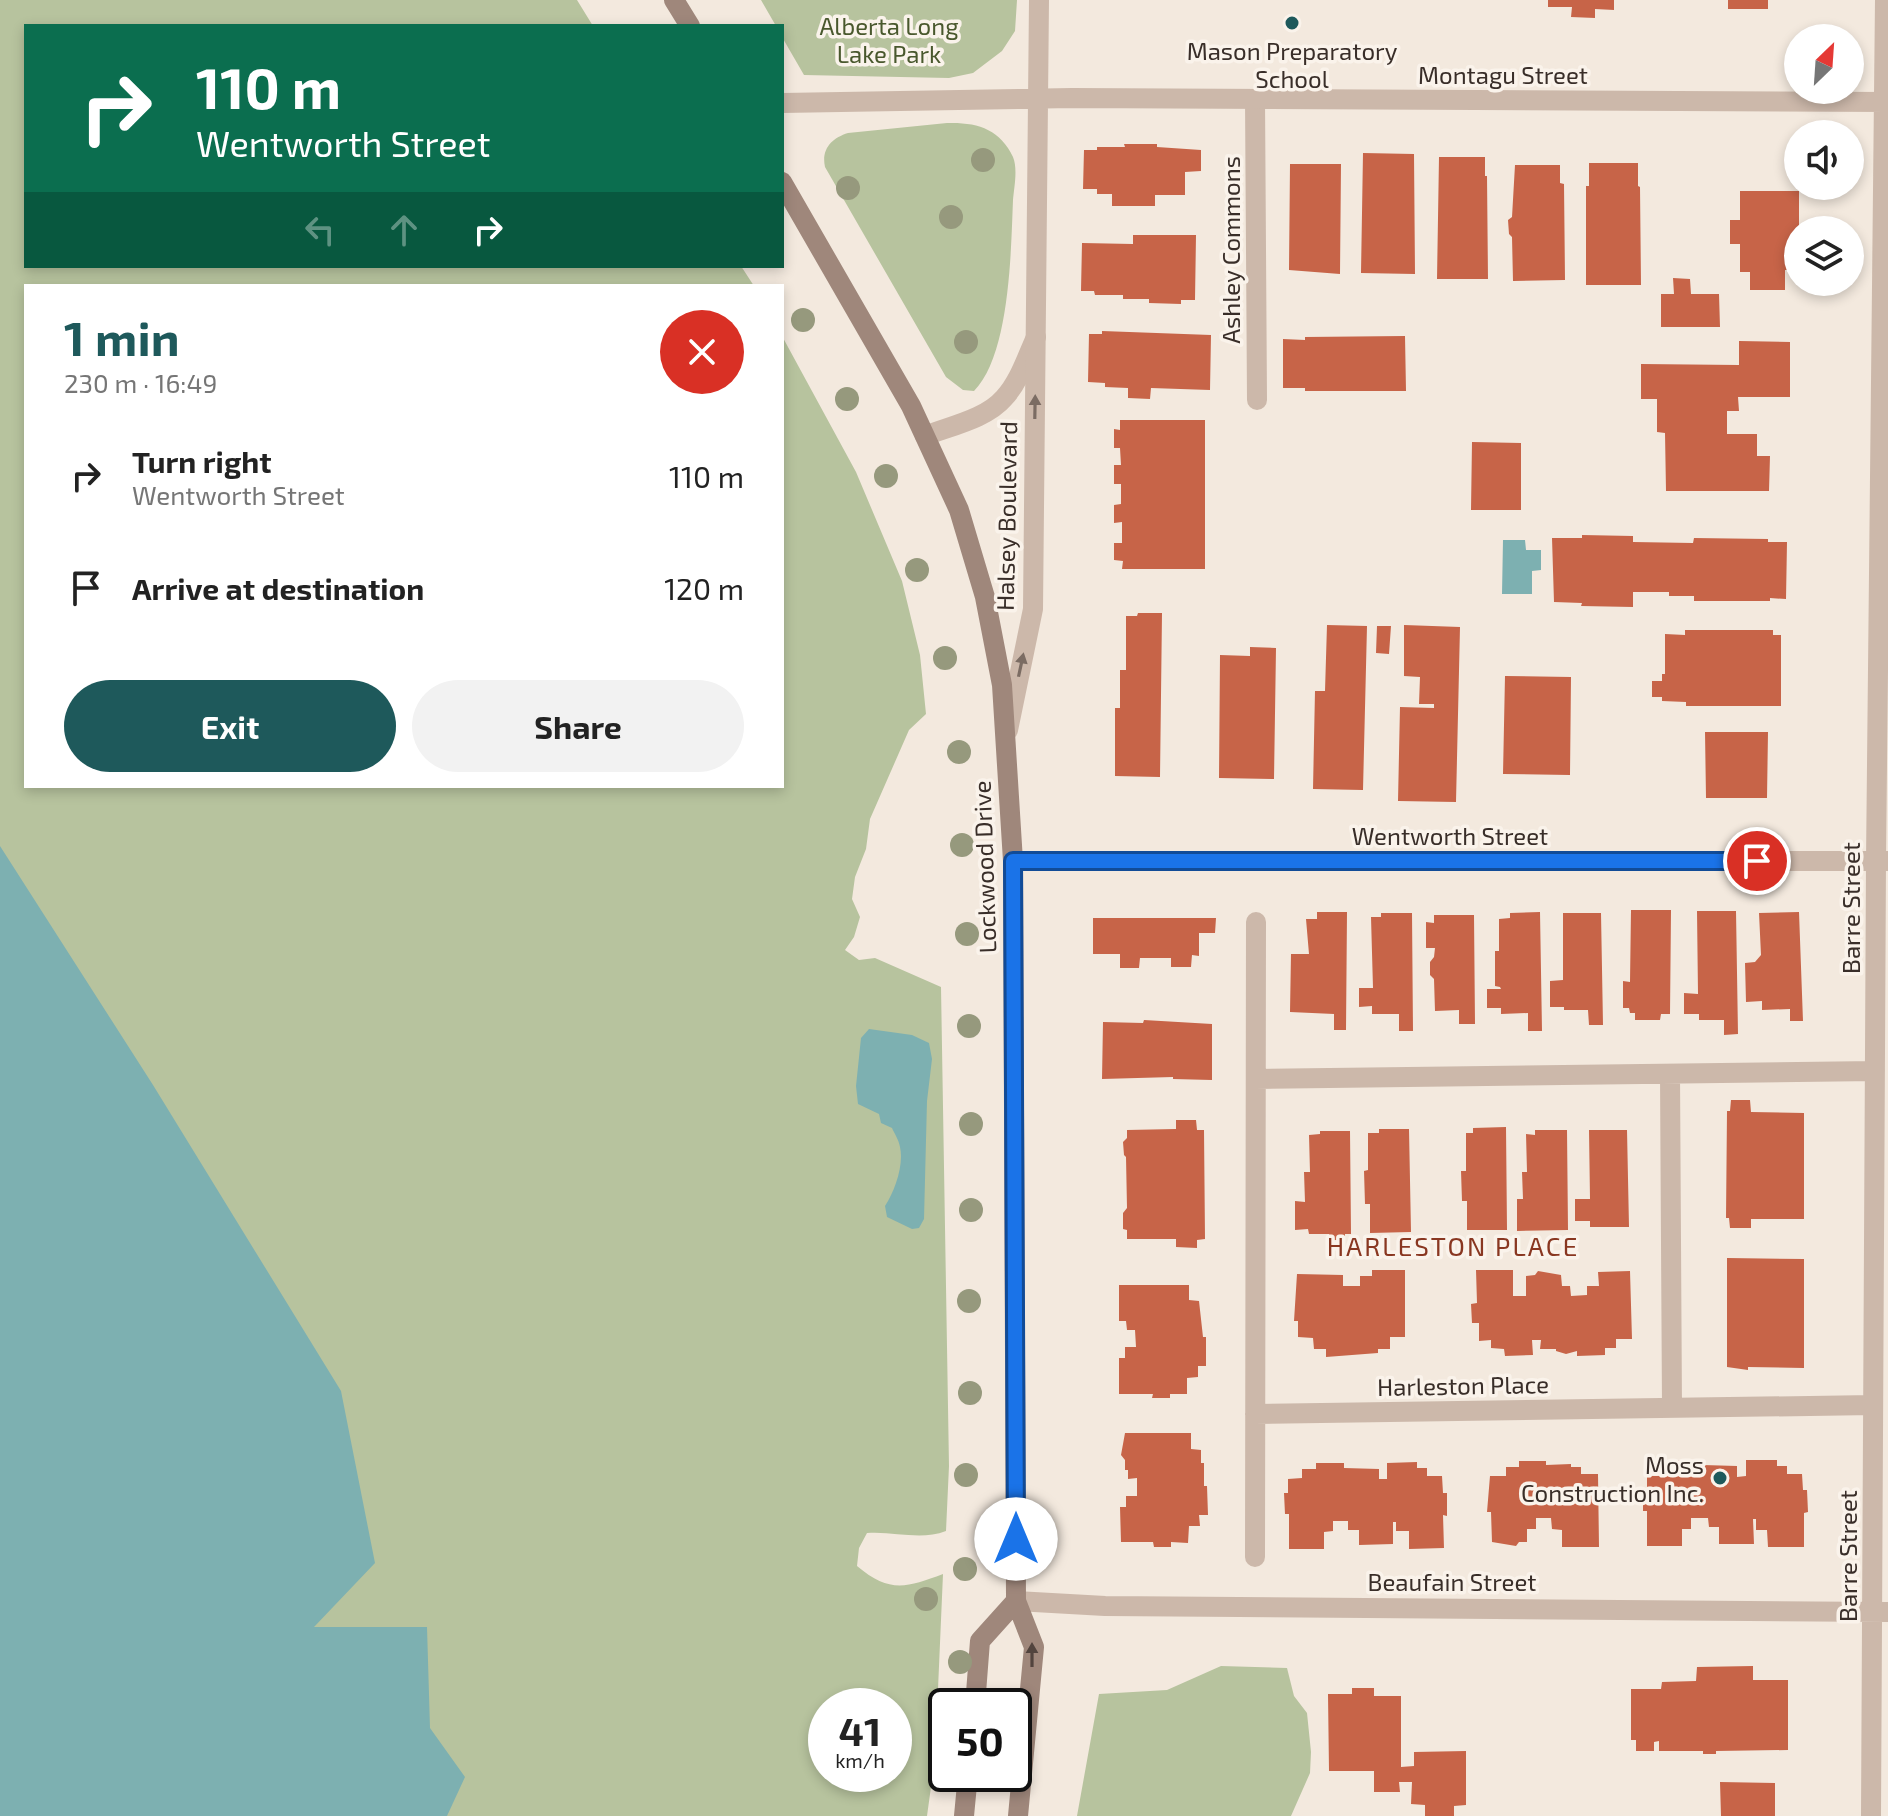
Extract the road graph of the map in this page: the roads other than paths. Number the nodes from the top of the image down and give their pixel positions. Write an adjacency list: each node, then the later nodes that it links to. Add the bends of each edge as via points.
1 (674, 0): 4 (main road)
2 (1039, 0): 5 (street, Halsey Boulevard)
3 (1885, 0): 7 (street, Barre Street)
4 (689, 24)
5 (1039, 98): 6 (street, Montagu Street); 8 (street, Montagu Street); 10 (street, Halsey Boulevard)
6 (1255, 99): 7 (street, Montagu Street); 11 (street, Ashley Commons)
7 (1887, 102): 15 (street, Barre Street)
8 (784, 103)
9 (784, 185): 12 (main road, Lockwood Drive)
10 (1036, 337): 12 (street, Halsey Boulevard, via 1004,399 986,412); 13 (street, Halsey Boulevard, one-way to 10, via 1033,609)
11 (1257, 400)
12 (925, 436): 13 (main road, Lockwood Drive, via 959,510 985,597 1002,685)
13 (1006, 742): 14 (main road, Lockwood Drive)
14 (1013, 861): 15 (street, Wentworth Street); 24 (main road, Lockwood Drive)
15 (1882, 861): 17 (street, Barre Street)
16 (1256, 922): 19 (street)
17 (1875, 1071): 18 (street); 20 (street, Barre Street)
18 (1670, 1074): 19 (street); 21 (street)
19 (1256, 1079): 22 (street)
20 (1873, 1405): 21 (street, Harleston Place); 25 (street, Barre Street)
21 (1672, 1408): 22 (street, Harleston Place)
22 (1255, 1414): 23 (street)
23 (1255, 1557)
24 (1016, 1601): 25 (street, Beaufain Street); 26 (main road, via 980,1641); 29 (main road, Lockwood Drive, one-way to 24, via 1034,1647)
25 (1880, 1612): 30 (street, Barre Street)
26 (976, 1688)
27 (966, 1792): 28 (main road)
28 (964, 1816)
29 (1018, 1816)
30 (1871, 1816)

